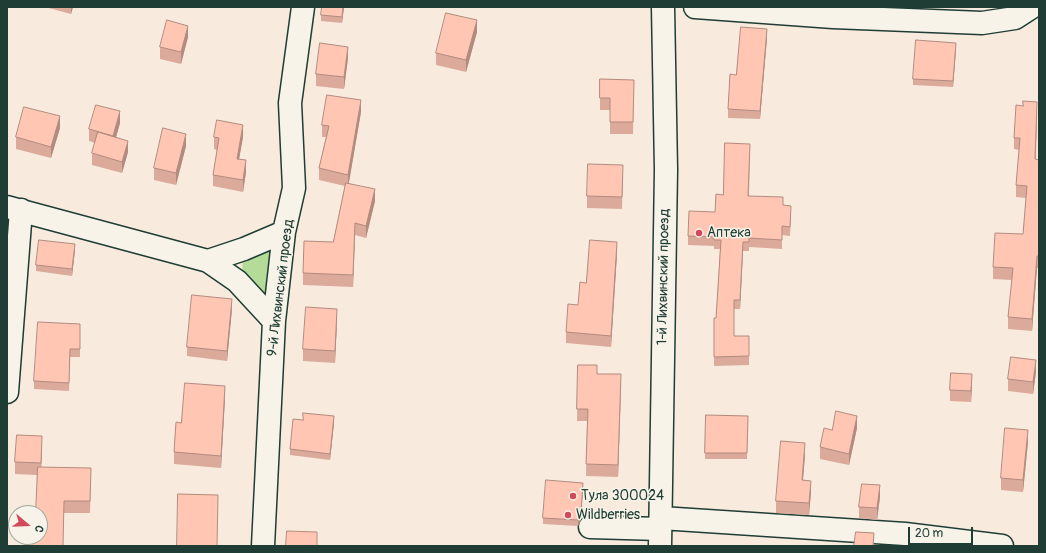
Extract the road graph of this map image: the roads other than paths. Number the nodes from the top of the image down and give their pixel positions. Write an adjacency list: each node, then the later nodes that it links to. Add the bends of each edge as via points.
1 (303, 7): 8 (street, 9-й Лихвинский проезд, via 290,113 294,188)
2 (663, 7): 13 (street, 1-й Лихвинский проезд, via 666,170)
3 (695, 7): 4 (street, via 833,17 982,23 1015,18)
4 (1032, 7)
5 (1035, 7): 6 (street)
6 (1039, 10)
7 (14, 208): 9 (street); 11 (street)
8 (284, 232): 9 (street); 10 (street, 9-й Лихвинский проезд)
9 (208, 261): 10 (street, via 237,281)
10 (274, 321): 15 (street, 9-й Лихвинский проезд)
11 (7, 392)
12 (590, 527): 13 (street)
13 (660, 531): 14 (street)
14 (905, 540): 16 (street)
15 (263, 546)
16 (1002, 546)

